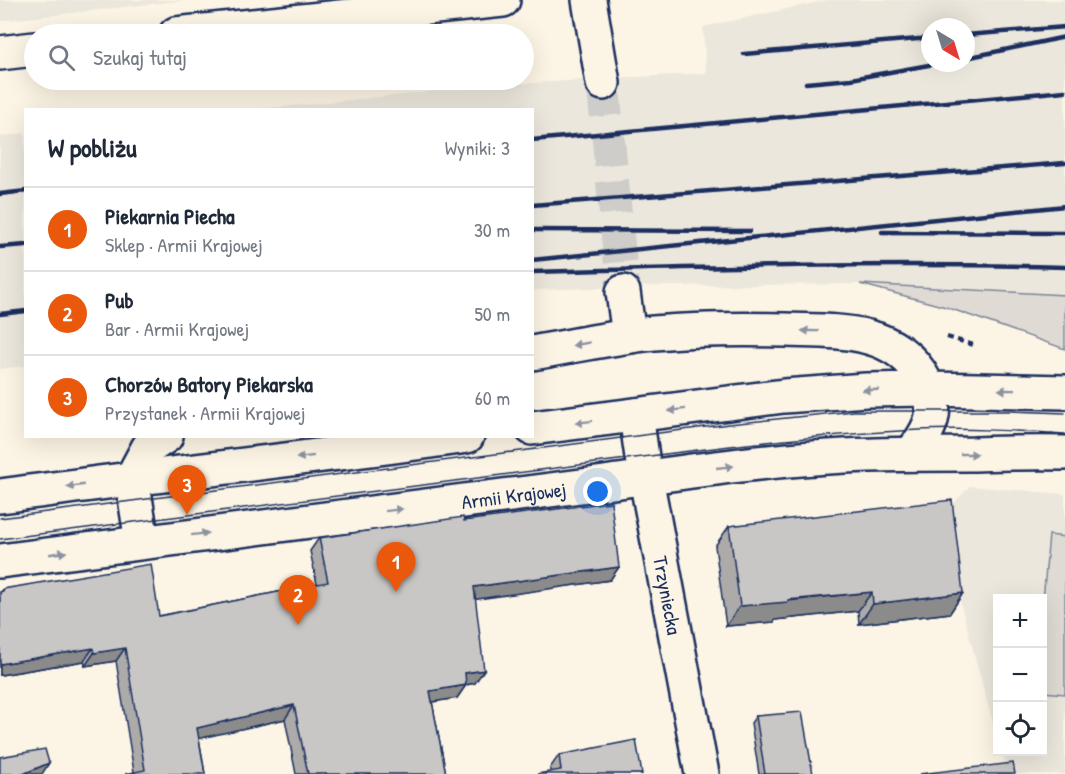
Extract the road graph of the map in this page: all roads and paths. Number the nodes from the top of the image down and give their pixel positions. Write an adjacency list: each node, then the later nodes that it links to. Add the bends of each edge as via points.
1 (502, 0): 3 (street)
2 (589, 0): 6 (street)
3 (272, 24)
4 (24, 51): 5 (street)
5 (0, 53)
6 (603, 83)
7 (624, 292): 8 (street)
8 (629, 336): 9 (street, one-way to 9); 10 (street, one-way to 8, via 906,355 868,337 825,331 744,329)
9 (534, 352)
10 (929, 389): 11 (street, one-way to 10); 12 (street, one-way to 12, via 784,396); 17 (street, via 933,401 931,421)
11 (1065, 392)
12 (636, 415): 13 (street, one-way to 13); 18 (street, Trzyniecka)
13 (534, 428)
14 (163, 438): 19 (street, via 148,448)
15 (452, 438): 19 (street, one-way to 19)
16 (1065, 453): 17 (street, Armii Krajowej, one-way to 16)
17 (911, 454): 18 (street, Armii Krajowej, one-way to 17, via 767,462)
18 (646, 477): 21 (street, Armii Krajowej, one-way to 18); 23 (street, Trzyniecka)
19 (132, 478): 20 (street, one-way to 20); 21 (street)
20 (0, 496)
21 (142, 542): 22 (street, Armii Krajowej, one-way to 21)
22 (0, 561)
23 (702, 774)

